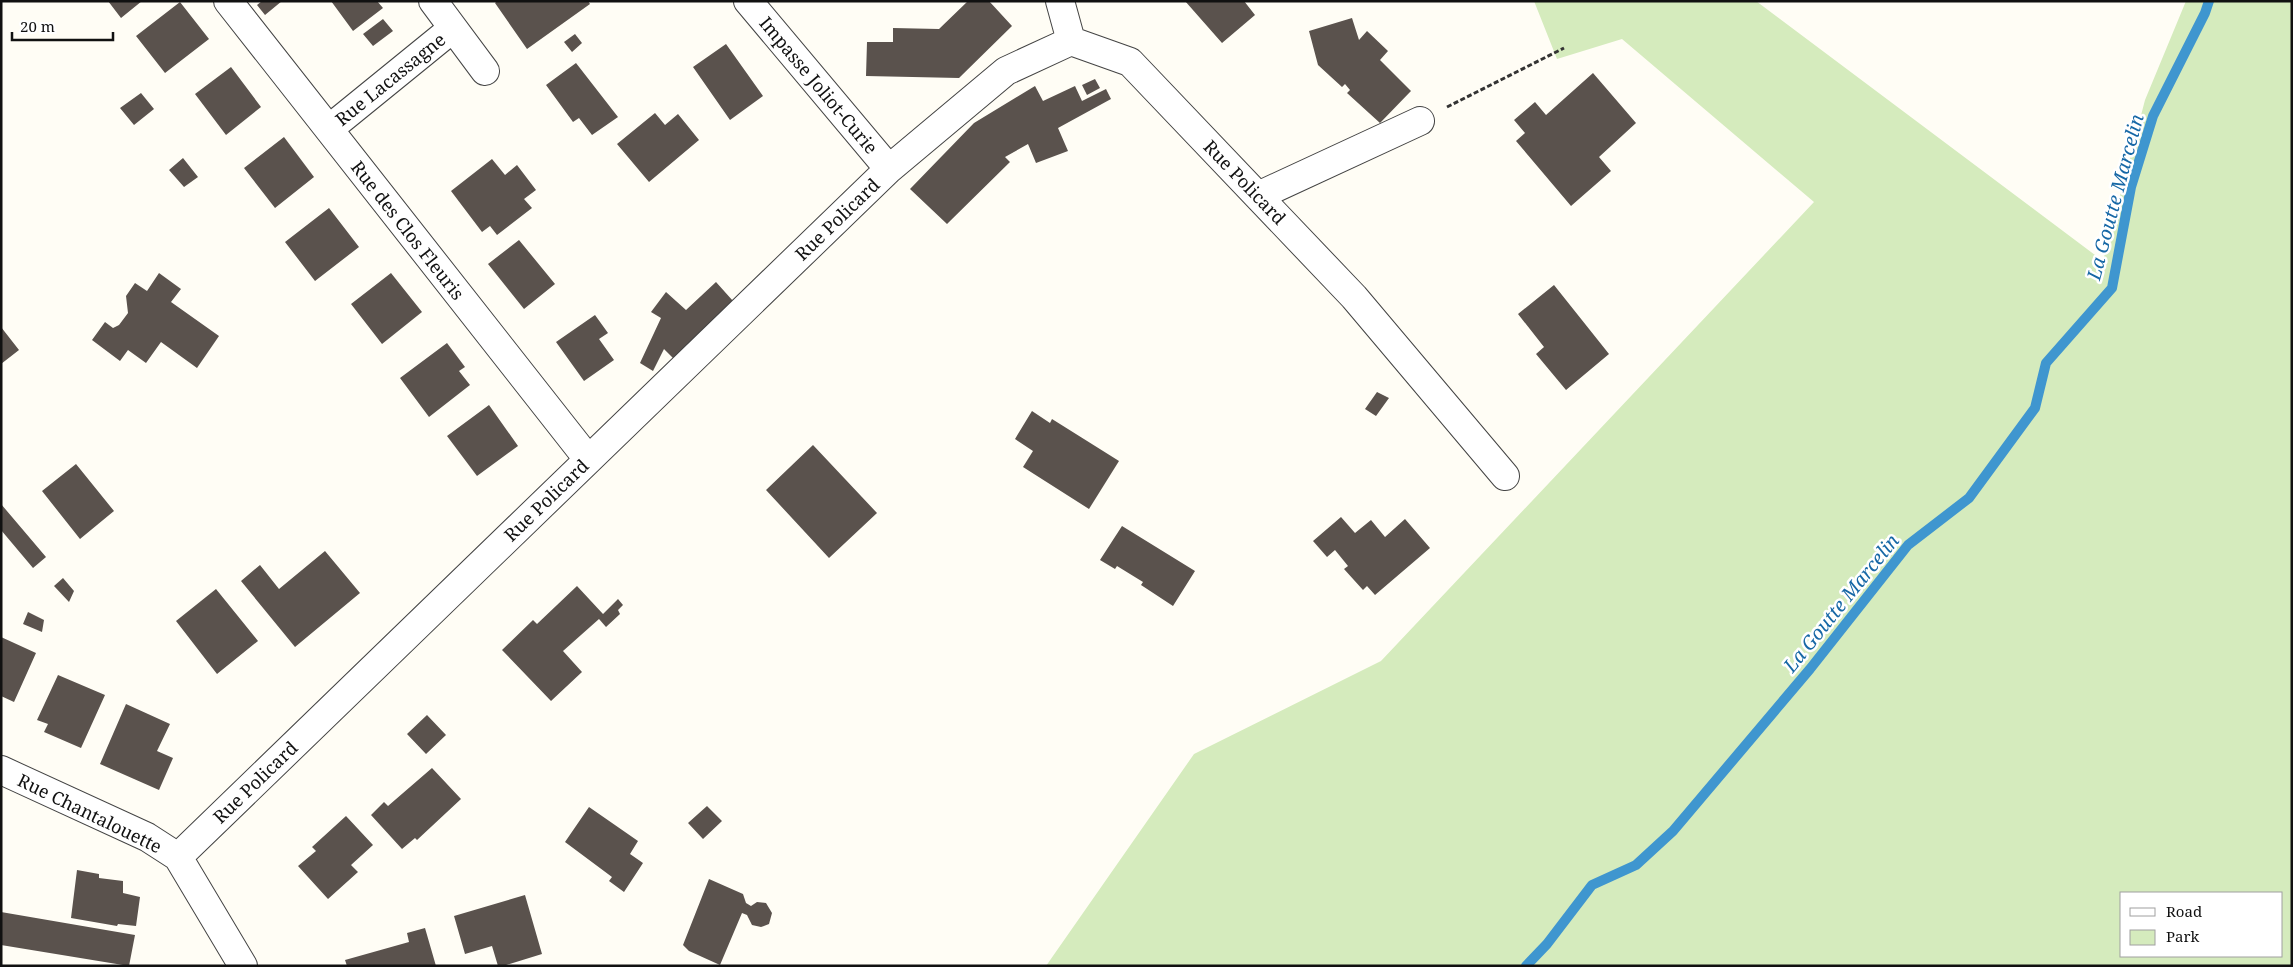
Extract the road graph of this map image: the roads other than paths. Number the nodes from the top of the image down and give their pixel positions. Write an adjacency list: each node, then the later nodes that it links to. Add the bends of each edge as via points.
1 (228, 1): 9 (street, Rue des Clos Fleuris)
2 (433, 1): 5 (street, Rue Lacassagne)
3 (748, 1): 10 (street, Impasse Joliot-Curie)
4 (1060, 1): 6 (street)
5 (452, 29): 7 (street, Rue Lacassagne); 9 (street, Rue Lacassagne)
6 (1071, 40): 10 (street, Rue Policard, via 1006,71); 11 (street, Rue Policard, via 1130,62)
7 (484, 71)
8 (1420, 121): 11 (street)
9 (329, 128): 12 (street, Rue des Clos Fleuris)
10 (889, 169): 12 (street, Rue Policard)
11 (1258, 196): 13 (street, Rue Policard, via 1354,297)
12 (588, 459): 15 (street, Rue Policard)
13 (1505, 476)
14 (1, 770): 15 (street, Rue Chantalouette, via 147,837)
15 (178, 857): 16 (street)
16 (243, 966)

